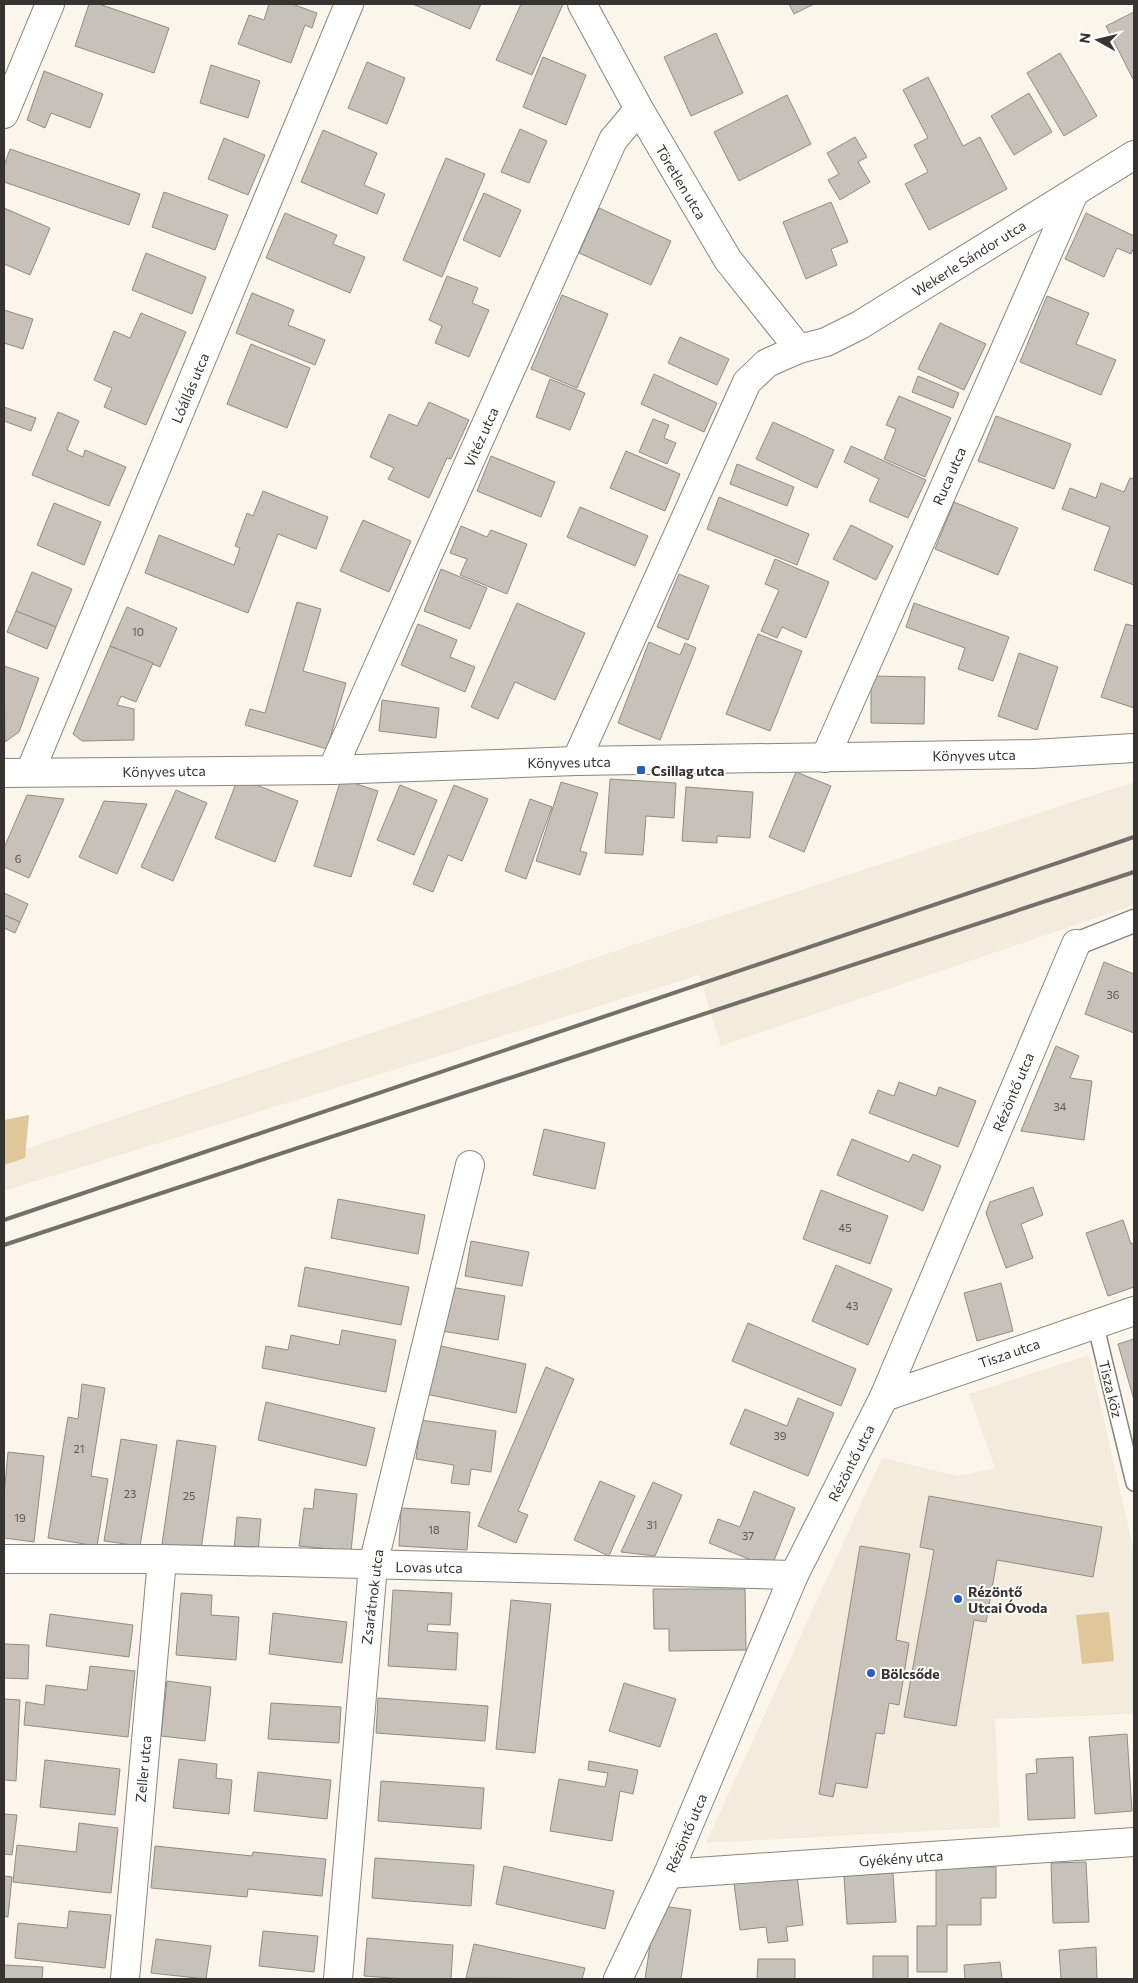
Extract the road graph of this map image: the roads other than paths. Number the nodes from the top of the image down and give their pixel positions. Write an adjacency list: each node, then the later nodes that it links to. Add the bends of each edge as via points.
1 (50, 4): 5 (street)
2 (349, 4): 13 (street, Lóállás utca)
3 (582, 4): 4 (street, Töretlen utca)
4 (638, 109): 8 (street, Töretlen utca, via 728,260); 12 (street, Vitéz utca, via 613,140)
5 (4, 114)
6 (1134, 155): 7 (street, Wekerle Sándor utca)
7 (1074, 193): 8 (street, Wekerle Sándor utca, via 860,325 826,342); 10 (street, Ruca utca)
8 (798, 349): 11 (street, via 767,364 747,382)
9 (1134, 748): 10 (street, Könyves utca, via 1033,754)
10 (825, 758): 11 (street, Könyves utca)
11 (576, 761): 12 (street, Könyves utca)
12 (332, 770): 13 (street, Könyves utca)
13 (11, 774)
14 (1134, 921): 15 (street)
15 (1076, 944): 19 (street, Rézöntő utca)
16 (470, 1165): 23 (street, Zsarátnok utca)
17 (1134, 1311): 18 (street, Tisza utca)
18 (1095, 1323): 19 (street, Tisza utca); 20 (lane, Tisza köz)
19 (884, 1397): 24 (street, Rézöntő utca)
20 (1134, 1483)
21 (4, 1559): 22 (street, Lovas utca)
22 (162, 1559): 23 (street, Lovas utca); 27 (street, Zeller utca)
23 (373, 1565): 24 (street, Lovas utca); 28 (street, Zsarátnok utca)
24 (794, 1575): 26 (street, Rézöntő utca)
25 (1134, 1842): 26 (street, Gyékény utca)
26 (668, 1874): 29 (street, Rézöntő utca)
27 (125, 1979)
28 (338, 1979)
29 (618, 1979)

